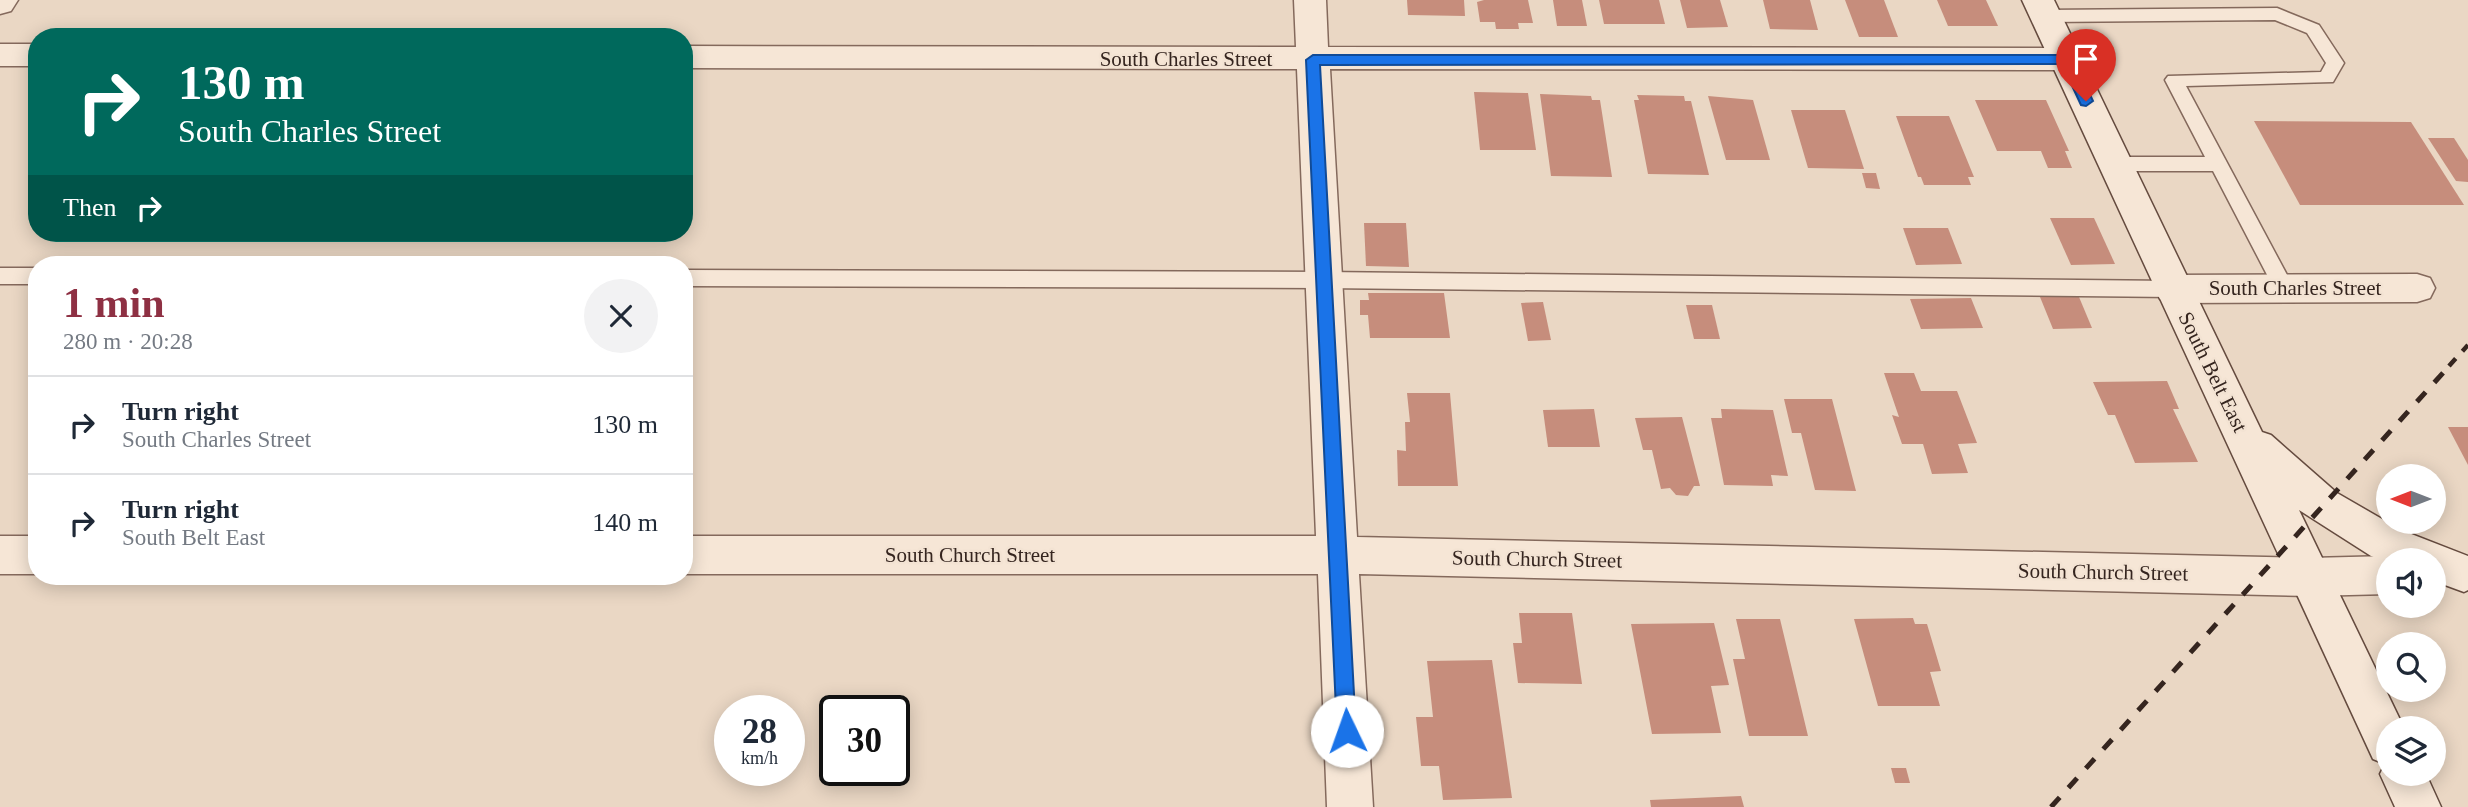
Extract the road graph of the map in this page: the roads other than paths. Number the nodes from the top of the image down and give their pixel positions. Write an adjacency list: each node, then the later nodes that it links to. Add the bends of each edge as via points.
1 (1310, 0): 7 (street)
2 (2042, 8): 6 (street, South Belt East); 9 (lane, via 2277,14 2313,29 2335,63 2327,78 2174,80)
3 (0, 55): 4 (street)
4 (28, 55)
5 (693, 57): 7 (street, South Charles Street)
6 (2066, 59): 7 (street, South Charles Street); 8 (street, South Belt East)
7 (1313, 60): 13 (street)
8 (2115, 164): 9 (lane); 16 (street, South Belt East)
9 (2219, 164): 14 (lane)
10 (0, 276): 11 (lane)
11 (28, 276)
12 (693, 278): 13 (lane)
13 (1324, 280): 16 (lane); 22 (street)
14 (2284, 288): 15 (street, South Charles Street); 16 (street, South Charles Street)
15 (2417, 288)
16 (2174, 289): 17 (street, South Belt East)
17 (2243, 435): 18 (street, via 2323,506); 24 (street, South Belt East)
18 (2398, 548)
19 (0, 555): 20 (street)
20 (28, 555)
21 (693, 555): 22 (street, South Church Street)
22 (1338, 555): 24 (street, South Church Street); 27 (street)
23 (2376, 575): 24 (street, South Church Street)
24 (2310, 577): 25 (street, South Belt East)
25 (2376, 717)
26 (2408, 786): 28 (street)
27 (1350, 807)
28 (2418, 807)

